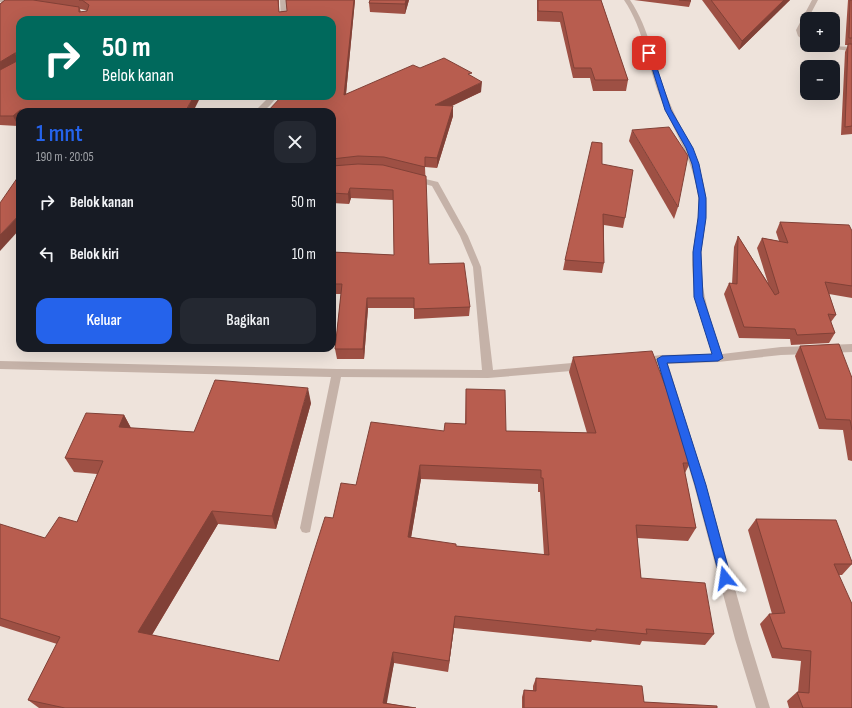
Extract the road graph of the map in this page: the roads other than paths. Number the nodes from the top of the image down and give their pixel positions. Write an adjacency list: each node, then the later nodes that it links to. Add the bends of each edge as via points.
1 (0, 0): 5 (street)
2 (283, 0): 7 (street)
3 (627, 0): 14 (street, via 640,25 668,110 690,148 696,164 702,198 697,252 699,297)
4 (815, 0): 6 (street)
5 (24, 4)
6 (809, 12)
7 (284, 16)
8 (840, 48): 9 (street)
9 (852, 49)
10 (271, 100): 11 (street)
11 (263, 108)
12 (406, 176): 20 (street, via 435,184 464,236 477,267)
13 (852, 348): 14 (street, via 781,351)
14 (718, 358): 15 (street)
15 (662, 359): 16 (street); 22 (street)
16 (630, 362)
17 (0, 364): 19 (street)
18 (591, 366): 20 (street)
19 (337, 373): 20 (street); 21 (street)
20 (488, 374)
21 (306, 528)
22 (763, 708)

